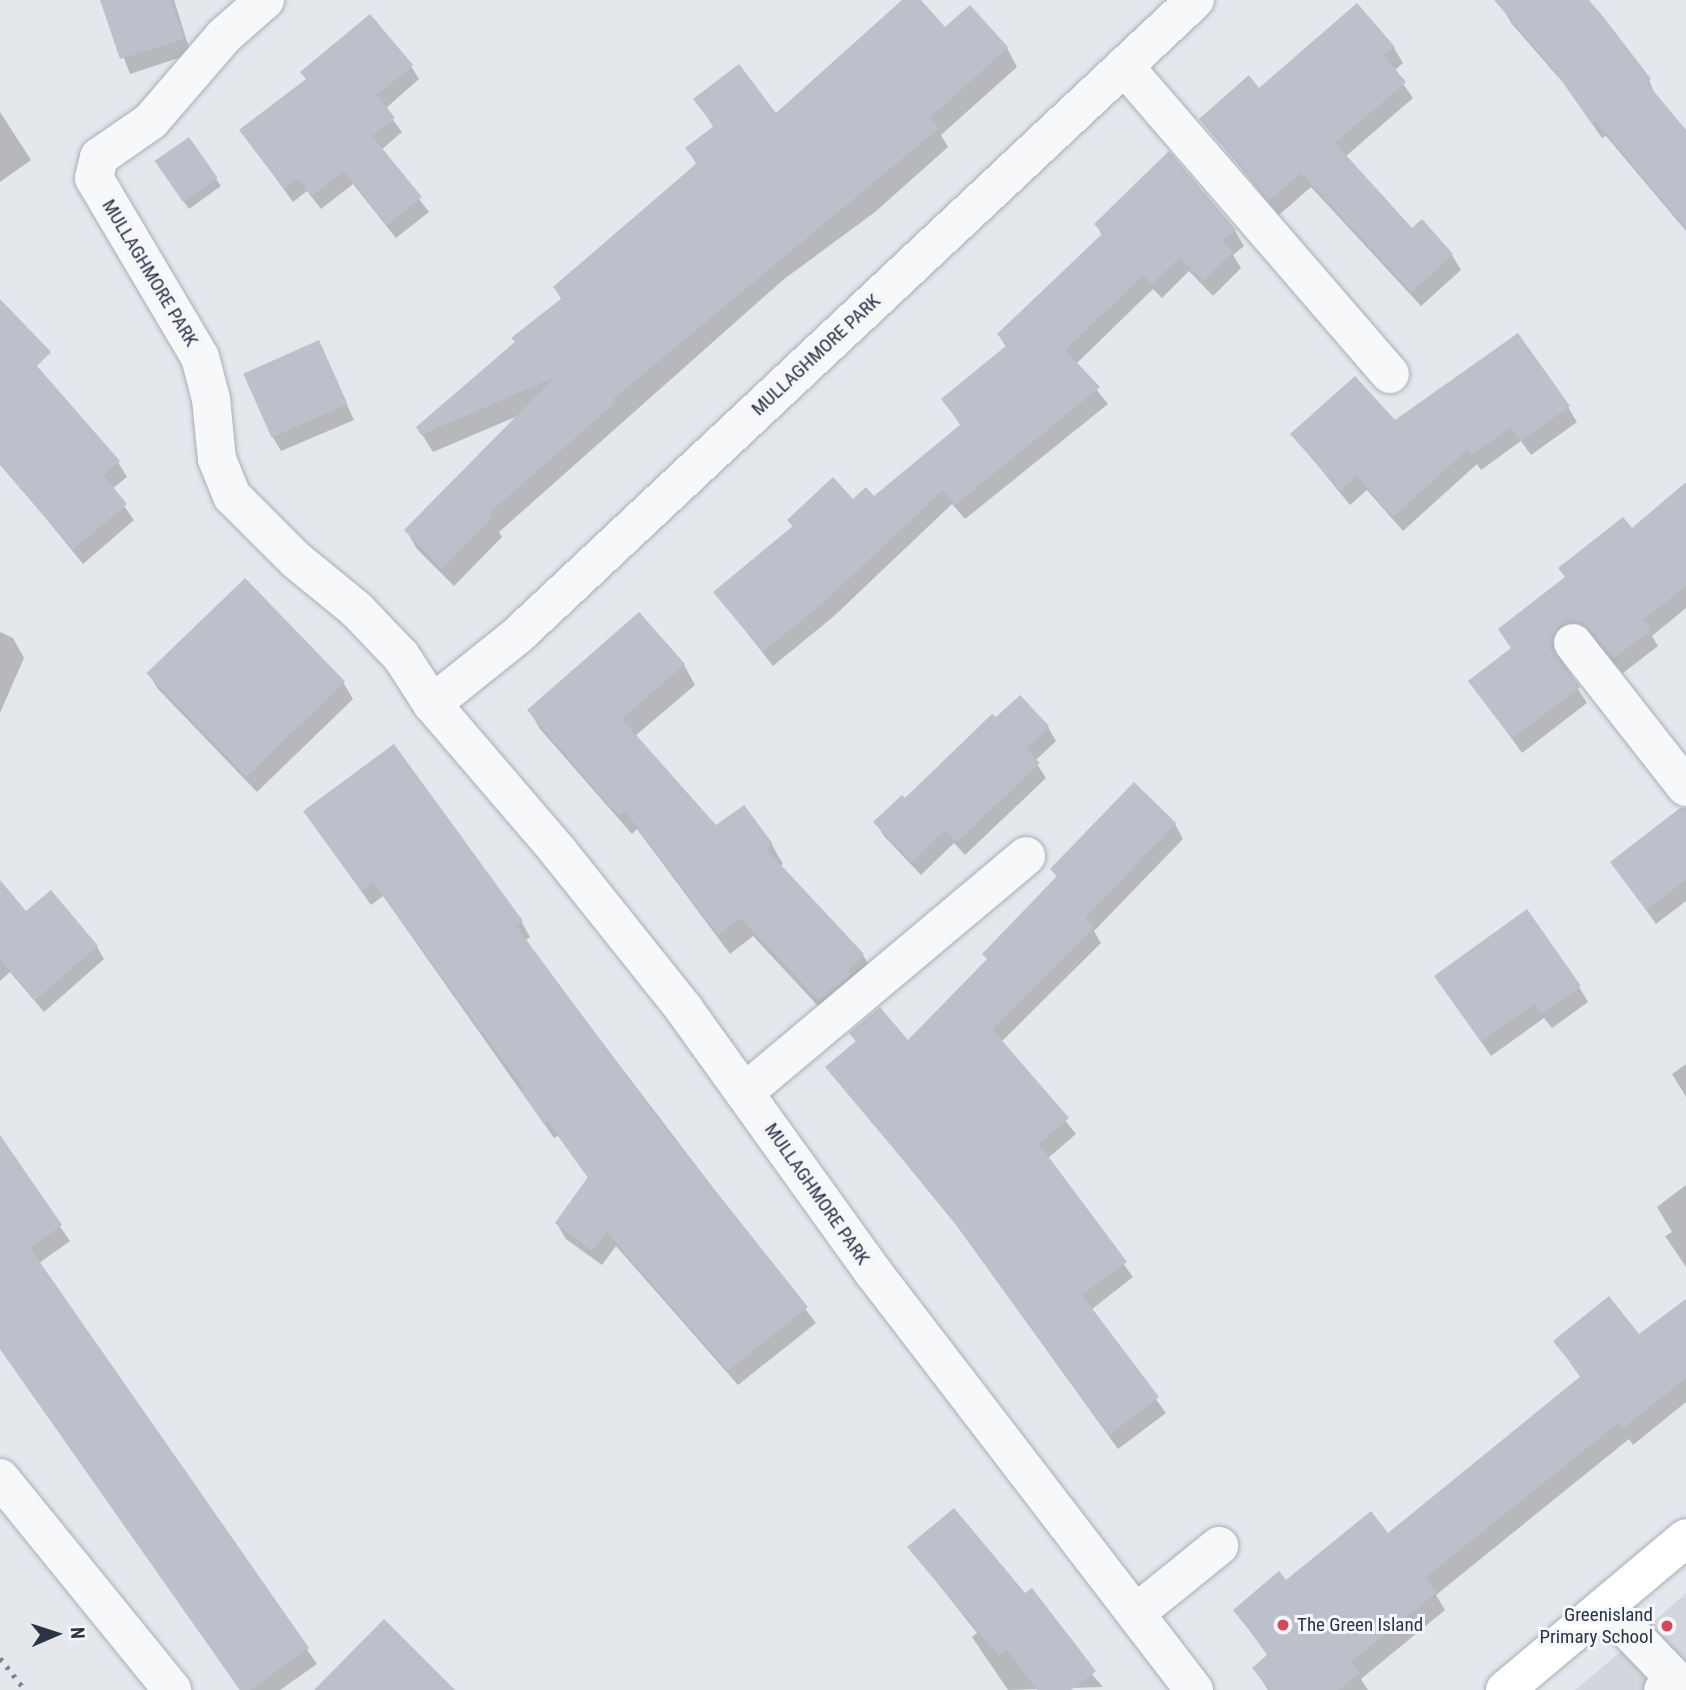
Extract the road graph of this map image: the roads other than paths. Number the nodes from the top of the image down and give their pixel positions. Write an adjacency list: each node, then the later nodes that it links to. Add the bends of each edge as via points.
1 (265, 0): 6 (street, MULLAGHMORE PARK, via 224,36 151,121 99,157 94,178 200,357 211,398 217,460 232,496 296,560 366,619 401,656)
2 (1188, 2): 3 (street, MULLAGHMORE PARK)
3 (1124, 66): 4 (street); 6 (street, MULLAGHMORE PARK, via 518,635)
4 (1390, 374)
5 (1573, 643): 7 (street)
6 (432, 704): 9 (street, MULLAGHMORE PARK, via 559,852)
7 (1686, 787)
8 (1026, 856): 9 (street)
9 (745, 1092): 14 (street, MULLAGHMORE PARK, via 873,1272)
10 (0, 1478): 15 (street)
11 (1686, 1538): 13 (main road)
12 (1219, 1546): 14 (street)
13 (1605, 1606): 17 (main road); 18 (street, via 1675,1679)
14 (1136, 1613): 16 (street, MULLAGHMORE PARK)
15 (172, 1690)
16 (1194, 1690)
17 (1504, 1690)
18 (1663, 1690)

